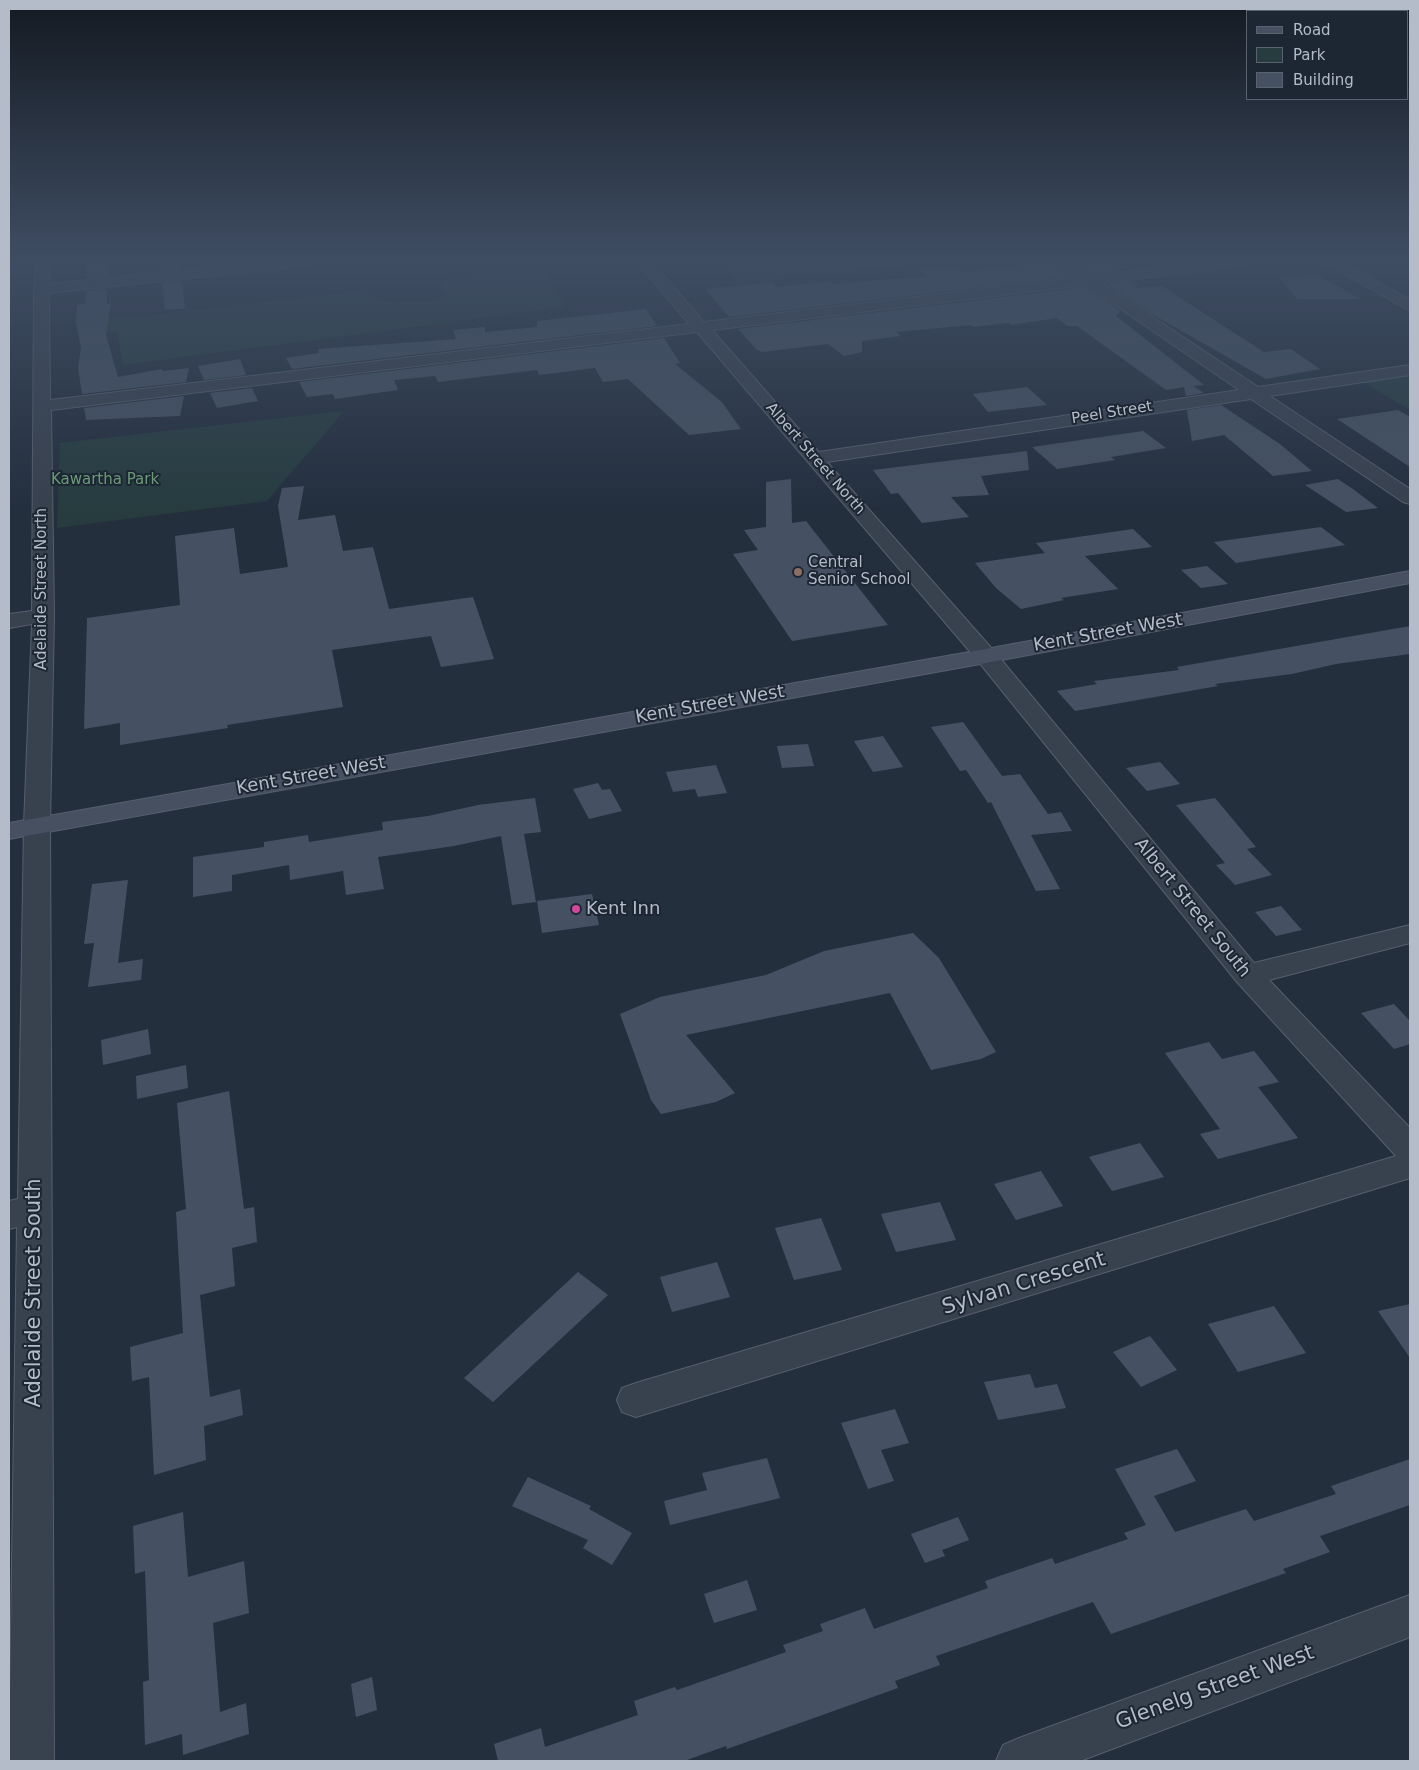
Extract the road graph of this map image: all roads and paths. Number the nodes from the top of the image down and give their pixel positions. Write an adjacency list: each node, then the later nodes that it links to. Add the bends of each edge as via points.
1 (41, 345): 7 (street, Adelaide Street North)
2 (548, 345): 7 (street)
3 (717, 345): 8 (street, Albert Street North)
4 (1183, 345): 6 (street)
5 (1410, 370): 6 (street, Peel Street)
6 (1253, 392): 8 (street, Peel Street); 9 (street)
7 (42, 406): 11 (street, Adelaide Street North)
8 (814, 458): 13 (street, Albert Street North)
9 (1410, 498)
10 (1410, 577): 13 (main road, Kent Street West)
11 (43, 616): 12 (street); 14 (street, Adelaide Street North)
12 (9, 622)
13 (986, 656): 14 (main road, Kent Street West); 16 (street, Albert Street South)
14 (23, 828): 19 (street, Adelaide Street South)
15 (1410, 934): 16 (street)
16 (1247, 975): 17 (street, Albert Street South)
17 (1410, 1149)
18 (1410, 1165): 20 (street, Sylvan Crescent)
19 (22, 1212): 22 (street, Adelaide Street South)
20 (636, 1400)
21 (1410, 1616): 23 (street, Glenelg Street West)
22 (31, 1761)
23 (1019, 1761)

